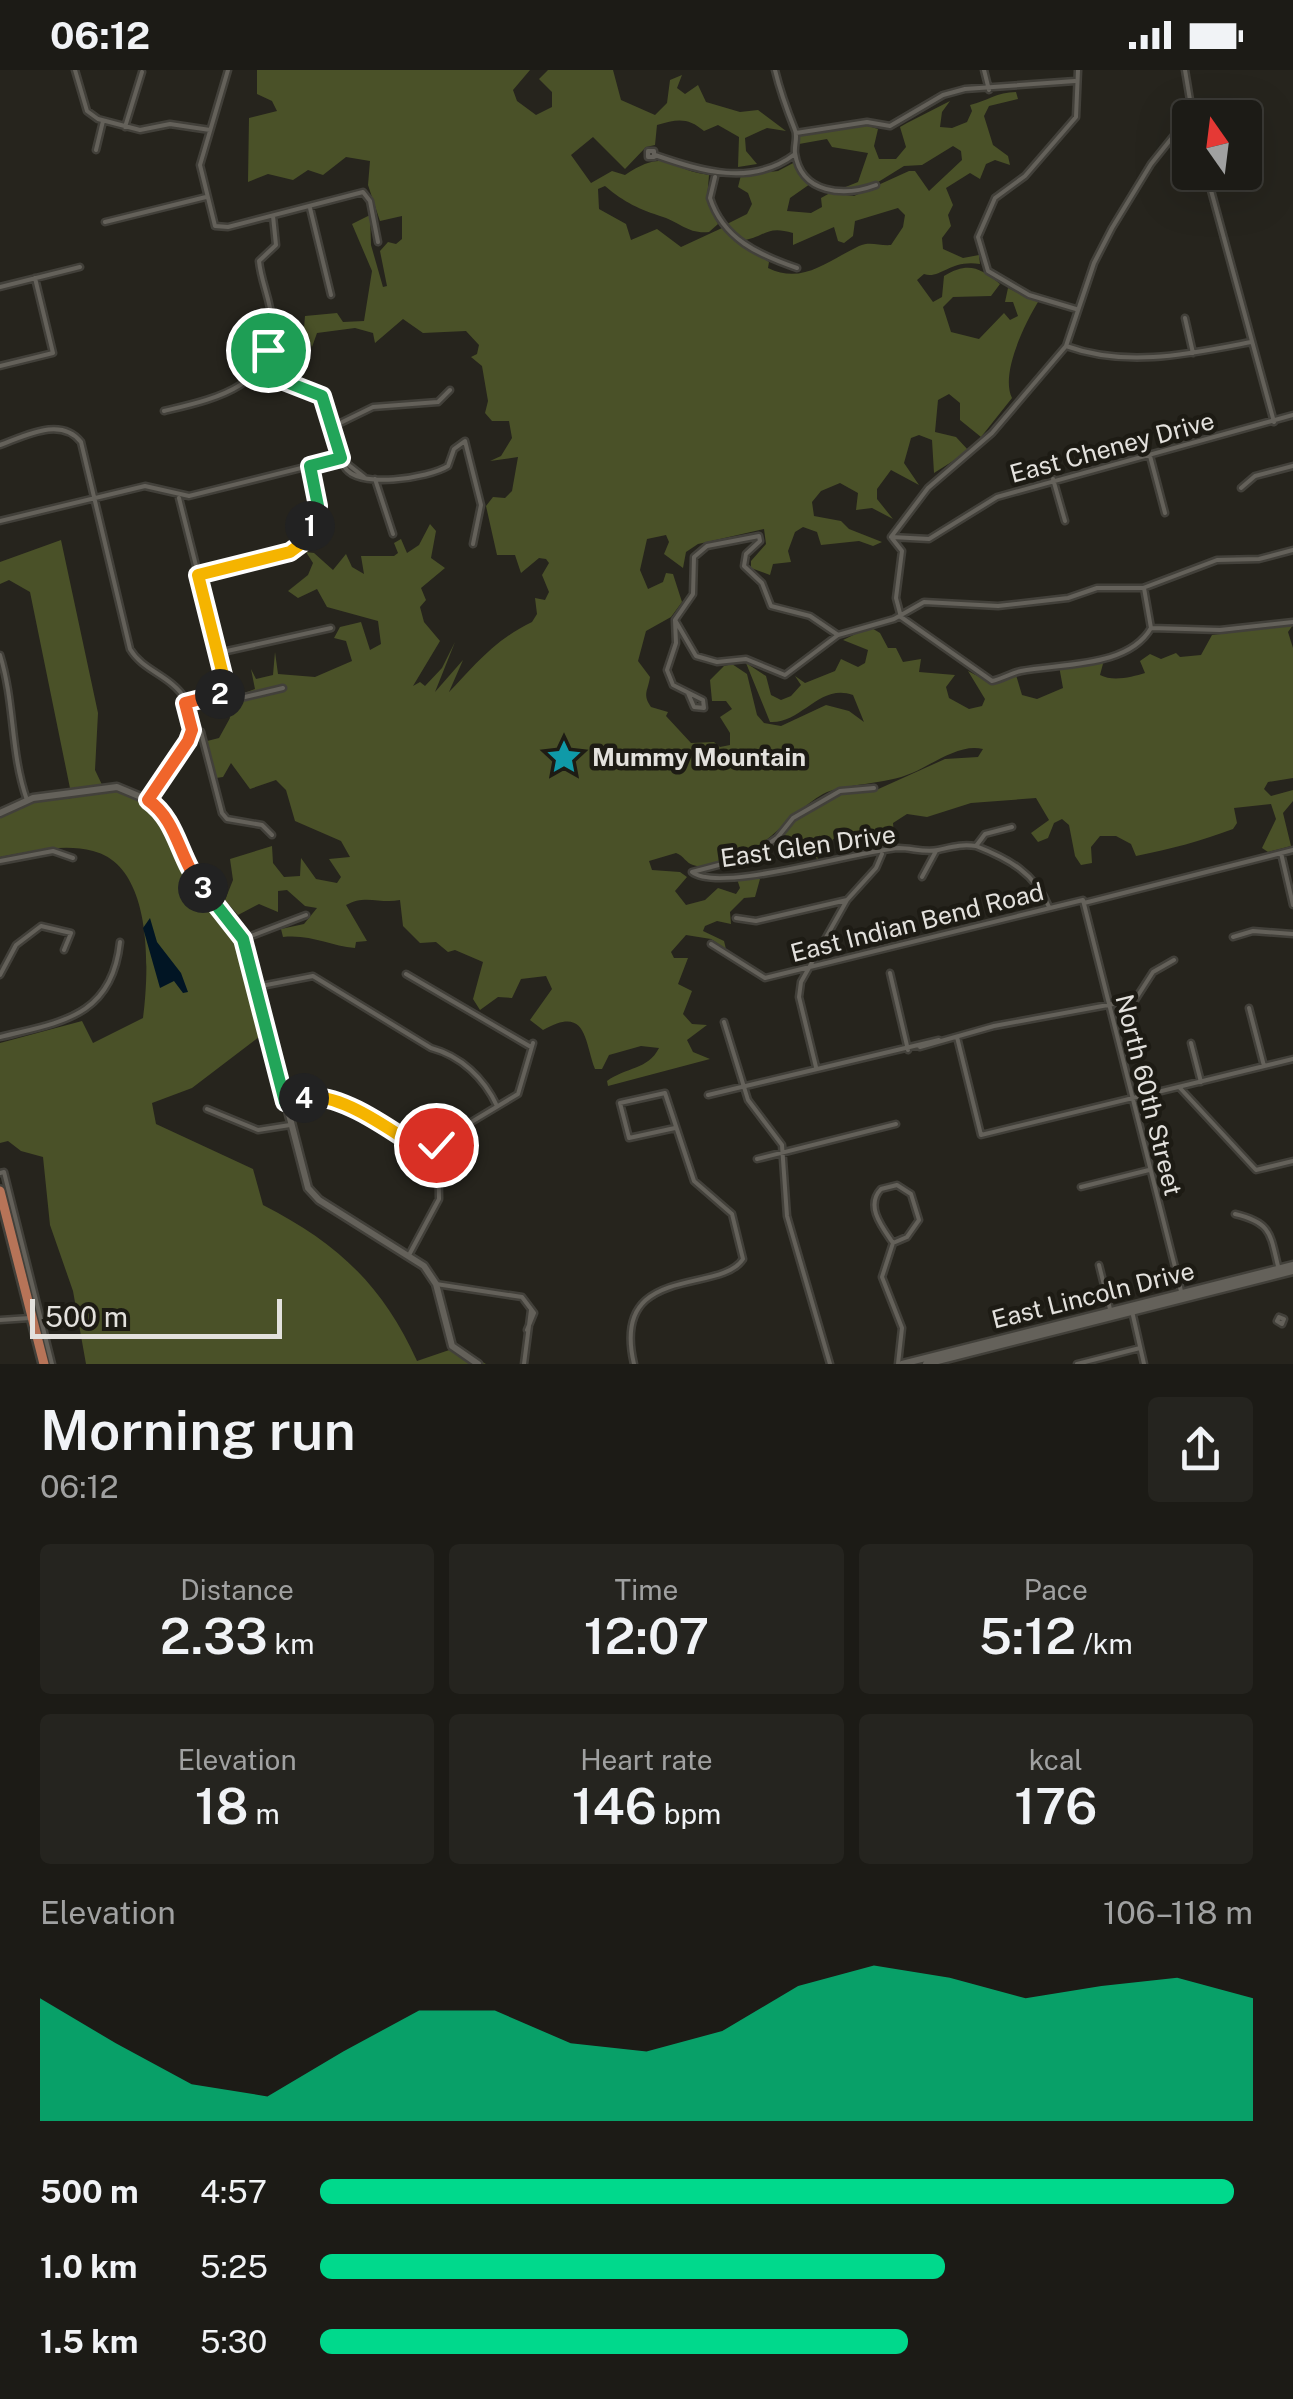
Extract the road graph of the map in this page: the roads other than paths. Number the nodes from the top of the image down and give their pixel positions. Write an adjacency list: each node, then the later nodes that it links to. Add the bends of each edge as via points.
1 (75, 70): 11 (street, via 87,111)
2 (228, 70): 13 (street)
3 (775, 70): 14 (street)
4 (984, 70): 9 (street)
5 (1078, 70): 8 (street)
6 (1185, 70): 10 (street)
7 (142, 72): 12 (street)
8 (1078, 81): 9 (street); 32 (street, via 1076,117 1026,176 995,198 978,237 988,271 1052,305)
9 (990, 90): 14 (street, via 943,96 890,126 866,122)
10 (1190, 100)
11 (103, 121): 12 (street); 16 (street)
12 (124, 127): 13 (street)
13 (210, 130): 22 (street, via 200,165)
14 (796, 132): 17 (street)
15 (1172, 139): 32 (street, via 1116,222)
16 (96, 150)
17 (796, 154): 19 (street, via 774,168); 20 (street, via 804,176 830,191 851,194)
18 (654, 155): 19 (street)
19 (716, 176): 28 (street, via 710,198 722,226 754,251)
20 (876, 185)
21 (1211, 190): 34 (street)
22 (206, 196): 24 (street, via 215,226); 25 (street)
23 (310, 206): 24 (street); 26 (street, via 363,192); 31 (street)
24 (273, 216): 38 (street, via 276,246 259,261 272,328)
25 (105, 222)
26 (378, 242)
27 (80, 267): 29 (street)
28 (797, 268)
29 (35, 278): 30 (street); 37 (street, via 53,353)
30 (0, 286)
31 (332, 295)
32 (1076, 309): 35 (street)
33 (1185, 318): 36 (street)
34 (1250, 342): 36 (street); 42 (street)
35 (1066, 346): 36 (street, via 1131,357); 58 (street, via 992,432 928,488)
36 (1193, 354)
37 (0, 366)
38 (258, 371): 40 (street, via 232,392); 43 (street, via 322,396)
39 (450, 390): 43 (street, via 444,400 368,408)
40 (164, 411)
41 (1293, 416): 42 (street, East Cheney Drive)
42 (1274, 422): 45 (street, East Cheney Drive)
43 (334, 426): 46 (street)
44 (0, 445): 53 (street, via 40,430 70,432 81,442)
45 (1150, 456): 50 (street, East Cheney Drive); 54 (street)
46 (343, 460): 47 (street); 49 (street, via 348,472)
47 (310, 466): 52 (street); 63 (street, via 318,506 299,546)
48 (1293, 466): 51 (street, via 1255,476)
49 (375, 479): 57 (street); 60 (street, via 437,472 465,441 481,505)
50 (1053, 479): 55 (street); 59 (street, East Cheney Drive, via 997,496 929,540)
51 (1241, 488)
52 (178, 496): 53 (street, via 150,486); 63 (street)
53 (95, 498): 56 (street); 76 (street, via 130,649)
54 (1166, 513)
55 (1065, 520)
56 (0, 521)
57 (393, 534)
58 (891, 537): 59 (street); 61 (street)
59 (914, 541): 61 (street, East Cheney Drive)
60 (473, 544)
61 (902, 550): 65 (street)
62 (1293, 550): 64 (street, via 1259,560 1217,560)
63 (198, 575): 71 (street)
64 (1144, 588): 65 (street, via 1096,588 998,606 934,600); 69 (street)
65 (899, 615): 69 (street, via 992,681 1110,656 1137,644); 70 (street)
66 (675, 620): 70 (street, via 696,656 746,659 779,674); 70 (street, via 693,594 697,551 756,535 760,540 744,566 762,582 771,606 810,616); 74 (street, via 667,674)
67 (1293, 622): 69 (street)
68 (332, 628): 71 (street)
69 (1150, 628)
70 (838, 635)
71 (218, 653): 75 (street, via 226,687)
72 (0, 655): 79 (street, via 15,764)
73 (283, 688): 75 (street, via 232,700)
74 (688, 693)
75 (220, 694): 76 (street)
76 (185, 703): 77 (street)
77 (192, 730): 80 (street); 83 (street, via 201,732 222,813)
78 (874, 788): 87 (street, East Glen Drive, via 840,791 792,818 749,857 694,874 767,875)
79 (27, 800): 80 (street, via 117,786); 81 (street)
80 (148, 800): 100 (street, via 168,817 185,866)
81 (0, 813)
82 (1012, 827): 84 (street, East Glen Drive, via 986,834)
83 (272, 835)
84 (976, 846): 86 (street, East Glen Drive); 95 (street, via 1027,874)
85 (1293, 850): 88 (street, East Indian Bend Road)
86 (936, 851): 87 (street, East Glen Drive); 91 (street, East Glen Drive)
87 (882, 853): 92 (street)
88 (1281, 853): 93 (street, East Indian Bend Road); 94 (street)
89 (73, 858): 90 (street, via 53,851)
90 (0, 861)
91 (922, 877)
92 (847, 900): 97 (street, via 756,921); 105 (street)
93 (1083, 901): 95 (street, East Indian Bend Road); 110 (street, North 60th Street)
94 (1293, 905)
95 (1049, 907): 105 (street, East Indian Bend Road)
96 (306, 915): 100 (street)
97 (736, 918)
98 (1293, 934): 99 (street, via 1253,931)
99 (1234, 937)
100 (243, 939): 109 (street)
101 (120, 942): 113 (street, via 112,978 80,1016)
102 (711, 944): 105 (street, East Indian Bend Road, via 760,977)
103 (64, 950): 108 (street, via 71,933 41,926 16,945)
104 (1174, 960): 110 (street, via 1153,972 1140,998)
105 (809, 968): 119 (street, via 799,997)
106 (890, 973): 116 (street)
107 (406, 974): 126 (street, via 532,1045 518,1094)
108 (0, 976)
109 (256, 987): 125 (street); 126 (street, via 313,976 431,1048 451,1053 485,1081)
110 (1108, 1004): 114 (street); 124 (street, North 60th Street)
111 (1249, 1008): 118 (street)
112 (724, 1022): 121 (street)
113 (0, 1037)
114 (957, 1037): 116 (street); 124 (street, via 981,1135)
115 (1191, 1044): 120 (street)
116 (908, 1050): 119 (street)
117 (1293, 1059): 118 (street)
118 (1264, 1066): 120 (street)
119 (816, 1067): 121 (street)
120 (1201, 1082): 122 (street)
121 (744, 1086): 123 (street); 131 (street)
122 (1180, 1088): 124 (street); 134 (street, via 1256,1170)
123 (708, 1095)
124 (1131, 1098): 135 (street, North 60th Street)
125 (285, 1102): 129 (street); 133 (street, via 321,1094)
126 (497, 1106): 133 (street, via 441,1138)
127 (208, 1109): 129 (street, via 258,1130)
128 (896, 1124): 131 (street)
129 (290, 1126): 142 (street, via 310,1192)
130 (675, 1128): 130 (street, via 664,1092 620,1103 629,1138); 159 (street, via 696,1185 734,1217 743,1259 648,1299 632,1333)
131 (783, 1153): 132 (street); 160 (street, via 787,1216)
132 (757, 1158)
133 (437, 1160): 142 (street, via 439,1198)
134 (1293, 1161)
135 (1150, 1170): 137 (street); 147 (street, North 60th Street)
136 (0, 1172): 156 (street)
137 (1081, 1188)
138 (0, 1191): 151 (main road)
139 (0, 1212): 151 (main road)
140 (1234, 1214): 145 (street, via 1268,1229)
141 (893, 1243): 141 (street, via 917,1226 905,1186 875,1194 876,1216); 161 (street, via 882,1277 902,1328)
142 (409, 1255): 146 (street)
143 (1099, 1266): 150 (street)
144 (1293, 1268): 145 (street, East Lincoln Drive)
145 (1279, 1272): 147 (street, East Lincoln Drive)
146 (436, 1284): 157 (street, via 452,1346); 158 (street, via 522,1298 533,1312)
147 (1182, 1296): 148 (street, East Lincoln Drive)
148 (1131, 1309): 150 (street, East Lincoln Drive); 154 (street)
149 (1293, 1312): 152 (street)
150 (1111, 1314): 161 (street, East Lincoln Drive); 162 (street, East Lincoln Drive)
151 (30, 1318): 153 (street); 155 (main road)
152 (1284, 1318)
153 (0, 1320)
154 (1140, 1348): 163 (street); 164 (street)
155 (41, 1364)
156 (52, 1364)
157 (478, 1364)
158 (524, 1364)
159 (634, 1364)
160 (830, 1364)
161 (900, 1364)
162 (926, 1364)
163 (1077, 1364)
164 (1144, 1364)

